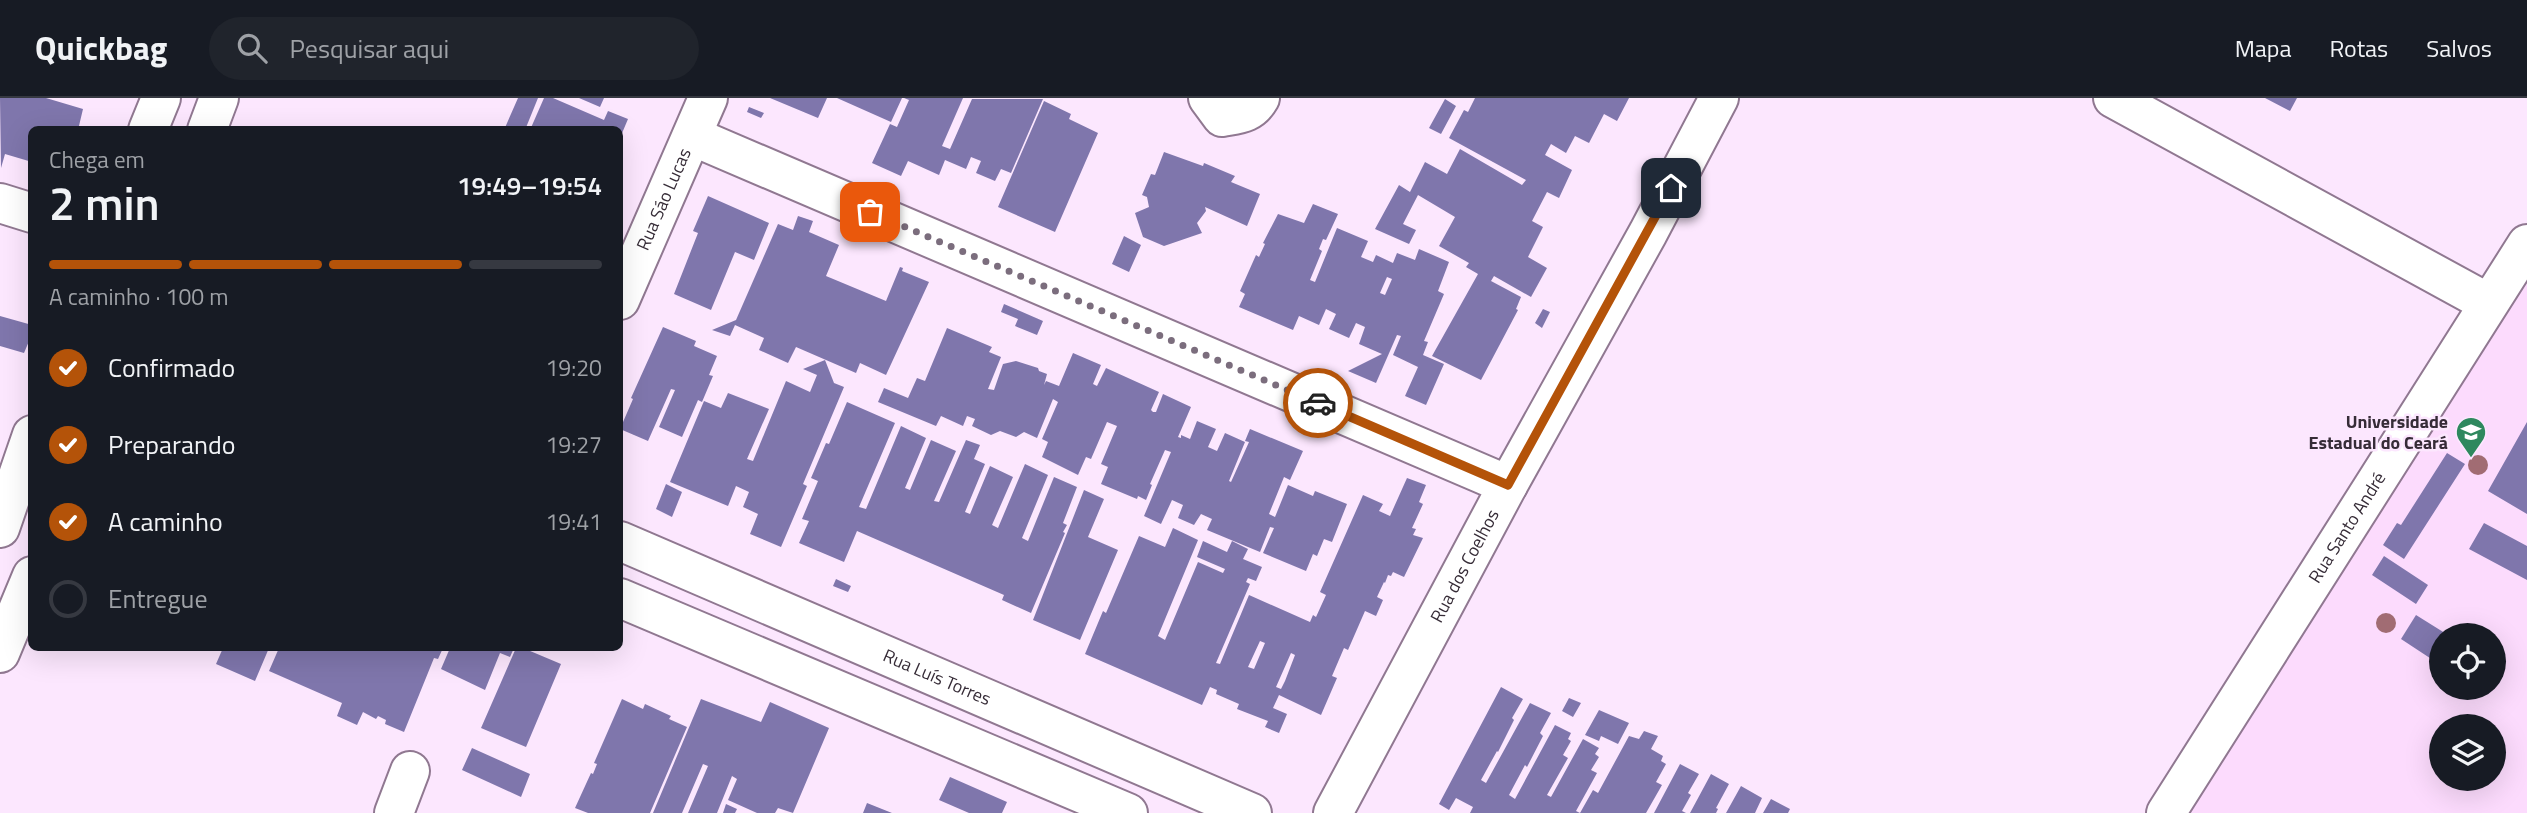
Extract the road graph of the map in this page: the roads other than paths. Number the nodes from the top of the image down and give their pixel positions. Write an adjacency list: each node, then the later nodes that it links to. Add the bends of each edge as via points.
1 (161, 98): 8 (street)
2 (219, 98): 9 (street)
3 (708, 98): 10 (street, Rua Sáo Lucas)
4 (1208, 98): 5 (street, via 1222,117 1246,114)
5 (1260, 98)
6 (1719, 98): 17 (street, Rua dos Coelhos)
7 (2120, 100): 15 (street)
8 (150, 126)
9 (208, 126)
10 (692, 135): 14 (street, Rua Sáo Lucas); 17 (street)
11 (0, 203): 12 (street)
12 (28, 212)
13 (2527, 244): 15 (street, Rua Santo André)
14 (623, 293)
15 (2488, 303): 28 (street, Rua Santo André)
16 (23, 459): 18 (street)
17 (1508, 485): 27 (street, Rua dos Coelhos)
18 (0, 527)
19 (623, 542): 26 (street, Rua Luís Torres)
20 (28, 586): 22 (street)
21 (623, 599): 25 (street)
22 (0, 653)
23 (410, 771): 24 (street)
24 (394, 813)
25 (1128, 813)
26 (1252, 813)
27 (1333, 813)
28 (2166, 813)

